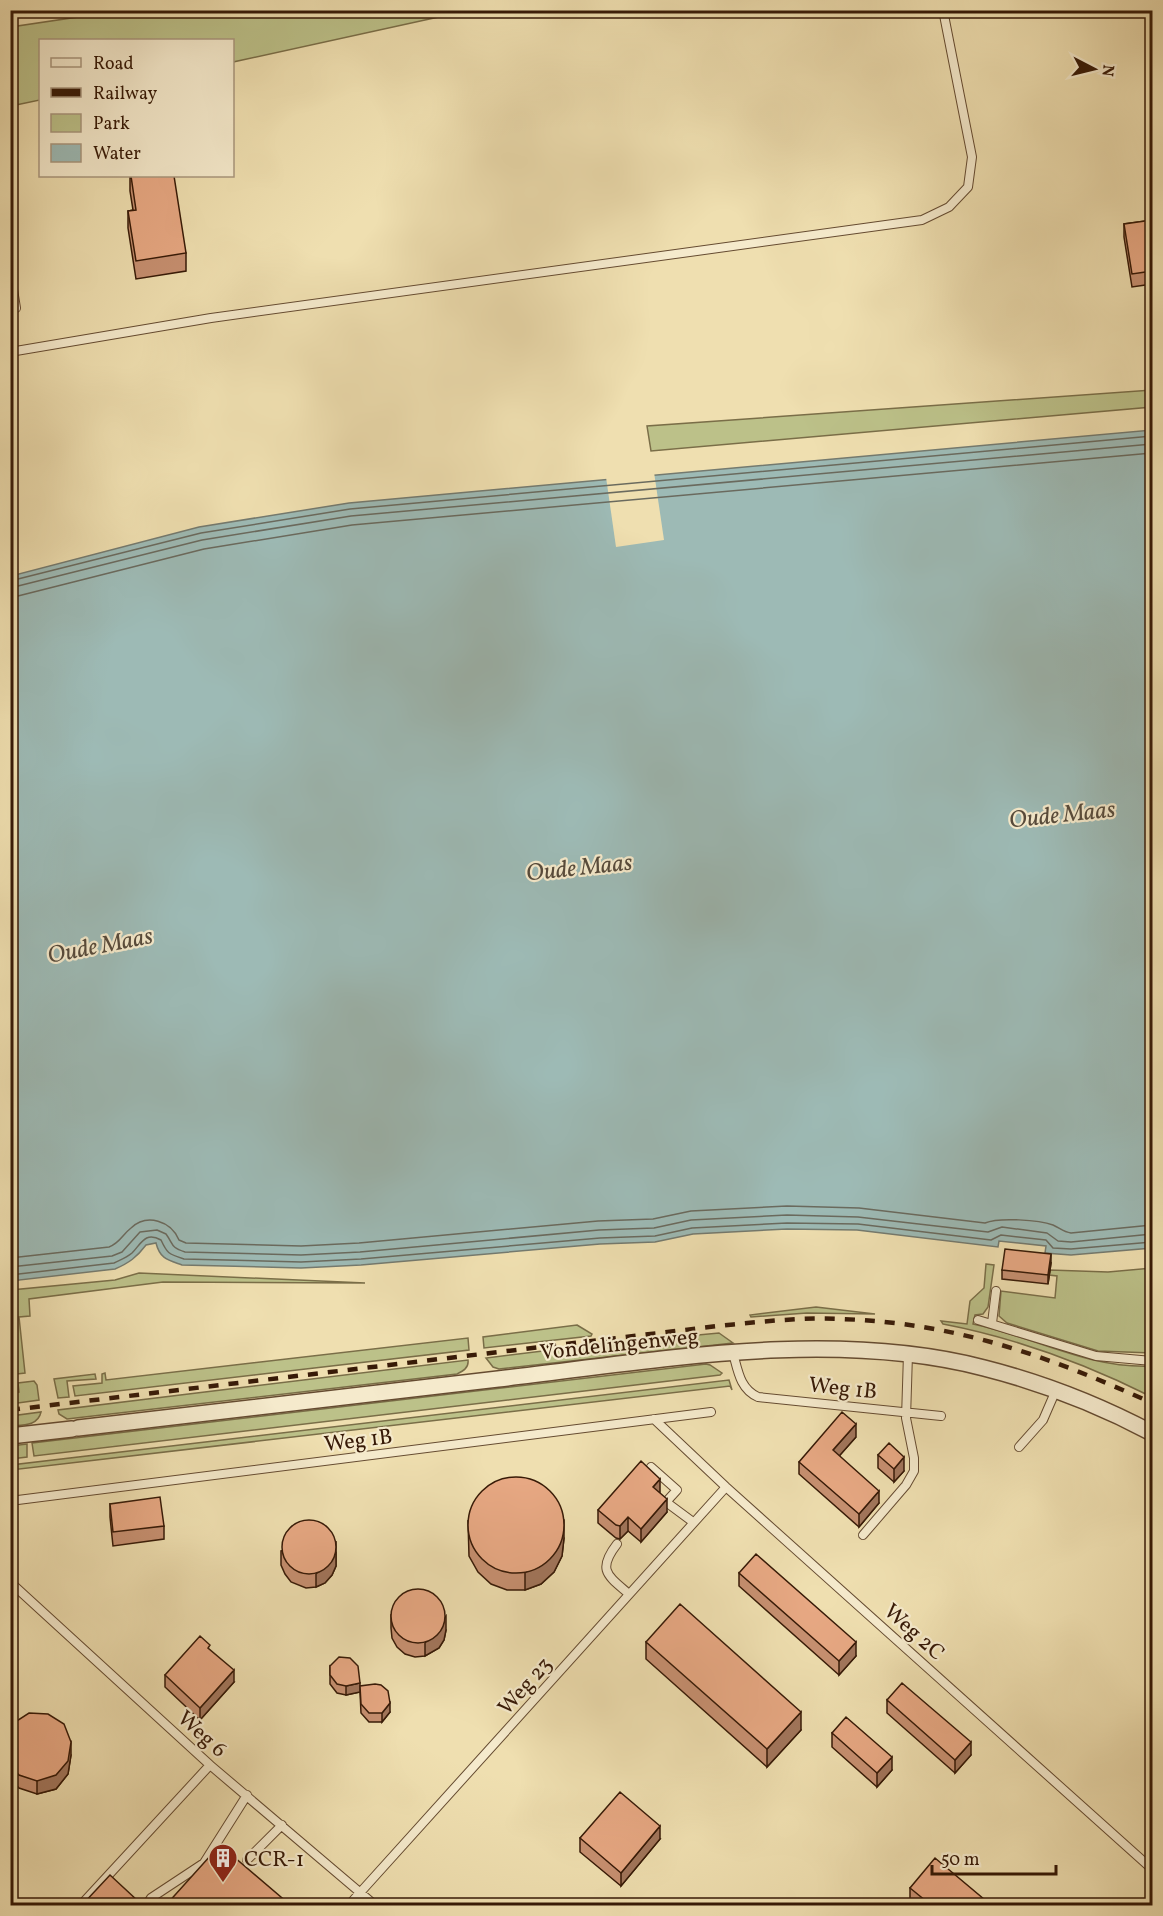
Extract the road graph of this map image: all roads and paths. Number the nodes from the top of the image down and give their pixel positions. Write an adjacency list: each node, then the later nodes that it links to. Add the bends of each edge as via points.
1 (943, 10): 4 (lane, via 972,157 968,188 949,207 922,220 211,318)
2 (10, 271): 3 (lane)
3 (16, 308)
4 (10, 352)
5 (996, 1291): 7 (lane)
6 (978, 1320): 7 (lane)
7 (992, 1323): 10 (lane, via 1096,1356)
8 (733, 1353): 9 (street, Vondelingenweg, via 821,1349); 12 (lane, Weg 1B, via 743,1386 758,1397); 17 (street, Vondelingenweg)
9 (908, 1354): 11 (street, Vondelingenweg, via 982,1367); 12 (lane)
10 (1152, 1361)
11 (1056, 1390): 16 (street, Vondelingenweg); 18 (lane, via 1043,1420)
12 (906, 1412): 14 (lane, Weg 1B); 23 (lane, via 915,1465 912,1478)
13 (711, 1413): 15 (lane, Weg 1B)
14 (941, 1416)
15 (654, 1419): 20 (lane, Weg 2C); 21 (lane, Weg 1B)
16 (1152, 1433)
17 (10, 1436)
18 (1019, 1447)
19 (651, 1467): 22 (lane, via 677,1490 666,1502)
20 (726, 1487): 22 (lane, Weg 23); 31 (lane, Weg 2C)
21 (10, 1501)
22 (693, 1522): 26 (lane, Weg 23)
23 (862, 1535)
24 (617, 1544): 26 (lane, via 605,1566)
25 (10, 1582): 27 (lane, Weg 6)
26 (629, 1594): 32 (lane, Weg 23)
27 (210, 1765): 28 (lane, Weg 6); 33 (lane)
28 (247, 1795): 29 (lane, Weg 6); 34 (lane, via 204,1863)
29 (282, 1825): 30 (lane); 32 (lane, Weg 6)
30 (247, 1860)
31 (1152, 1869)
32 (361, 1891): 35 (lane, Weg 23); 36 (lane, Weg 6)
33 (80, 1905)
34 (146, 1905)
35 (348, 1905)
36 (376, 1905)

